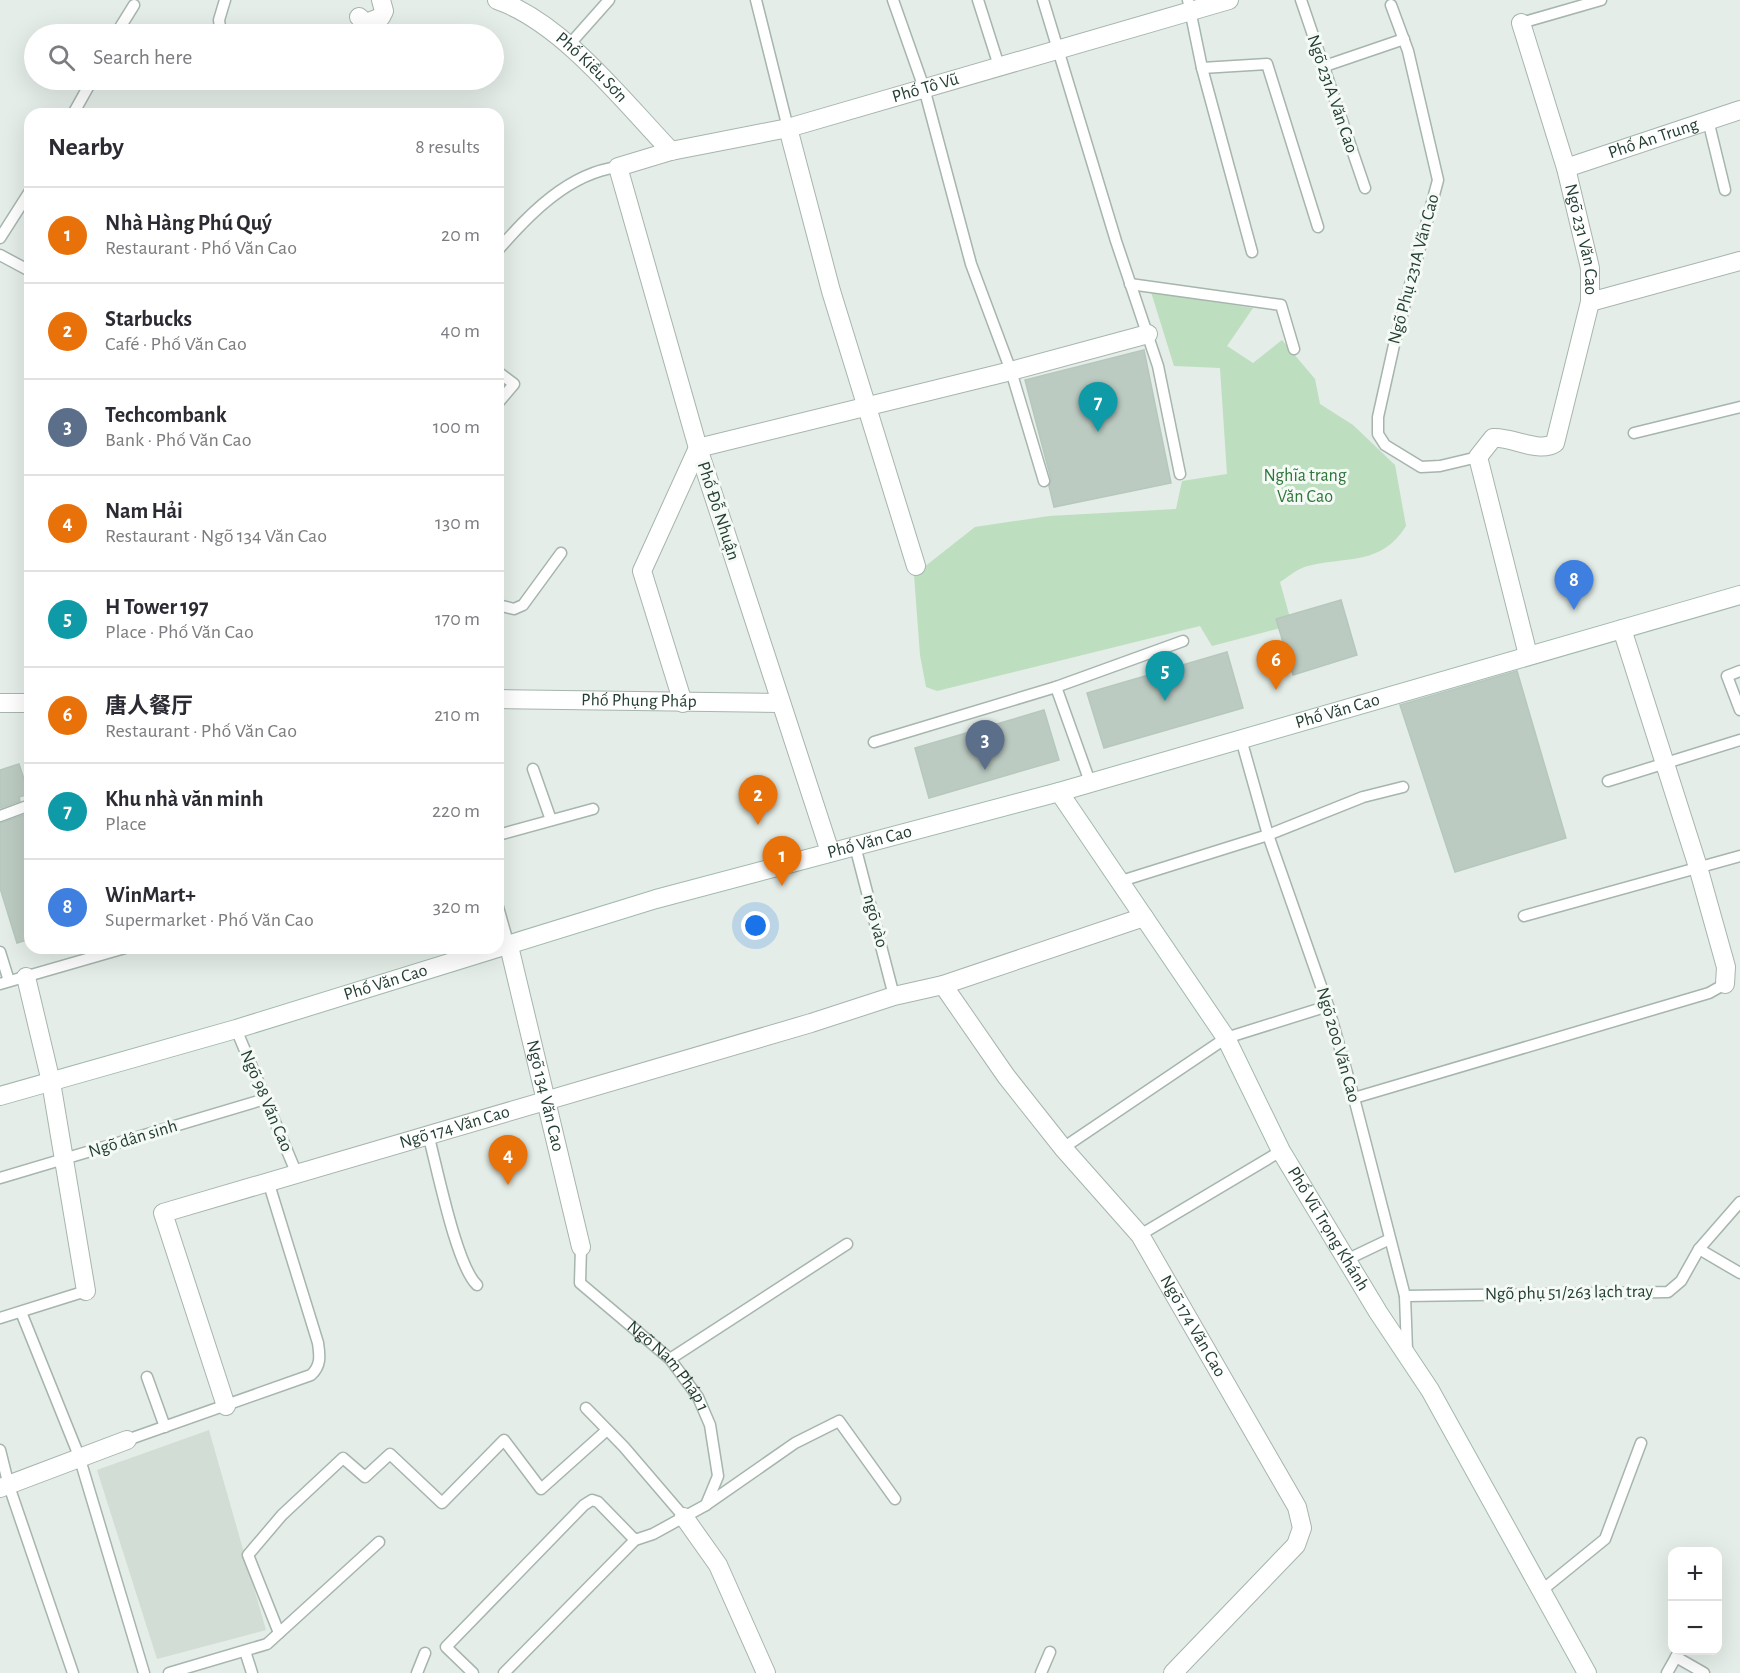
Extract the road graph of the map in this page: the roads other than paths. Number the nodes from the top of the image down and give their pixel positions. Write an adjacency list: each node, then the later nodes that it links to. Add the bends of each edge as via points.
1 (225, 0): 18 (lane)
2 (381, 0): 15 (street, via 381,17 366,23)
3 (497, 0): 20 (street, Phố Kiều Sơn, via 533,17)
4 (609, 0): 20 (lane)
5 (756, 0): 30 (lane)
6 (893, 0): 25 (lane)
7 (978, 0): 22 (lane)
8 (1043, 0): 21 (lane)
9 (1229, 0): 13 (street, Phố Tô Vũ)
10 (1301, 0): 23 (lane, Ngõ 231A Văn Cao)
11 (1601, 0): 16 (lane)
12 (134, 4): 17 (lane)
13 (1190, 5): 21 (street, Phố Tô Vũ); 24 (lane)
14 (1391, 5): 19 (lane, Ngõ Phụ 231A Văn Cao)
15 (359, 17)
16 (1521, 23): 33 (street, Ngõ 231 Văn Cao)
17 (122, 24)
18 (220, 24)
19 (1404, 39): 23 (lane); 55 (lane, Ngõ Phụ 231A Văn Cao, via 1438,180 1394,345 1377,430 1385,445 1421,467)
20 (569, 45): 31 (street, Phố Kiều Sơn)
21 (1057, 49): 22 (street, Phố Tô Vũ); 44 (lane)
22 (999, 66): 25 (street, Phố Tô Vũ)
23 (1322, 67): 34 (lane, Ngõ 231A Văn Cao)
24 (1202, 68): 37 (lane, via 1267,64); 40 (lane)
25 (924, 88): 30 (street, Phố Tô Vũ); 48 (lane, via 971,264)
26 (86, 90): 27 (lane)
27 (76, 108)
28 (1740, 110): 29 (street, Phố An Trung)
29 (1708, 120): 33 (street, Phố An Trung); 35 (lane)
30 (788, 128): 31 (street, Phố Tô Vũ); 52 (street)
31 (671, 151): 32 (street, Phố Tô Vũ)
32 (618, 167): 39 (lane, via 588,174 548,200); 54 (street, Phố Đỗ Nhuận)
33 (1566, 168): 45 (street, Ngõ 231 Văn Cao, via 1590,268)
34 (1365, 188)
35 (1725, 190)
36 (24, 200): 38 (lane)
37 (1318, 227)
38 (0, 238)
39 (504, 244)
40 (1252, 252)
41 (0, 255): 43 (lane)
42 (1740, 261): 45 (street)
43 (24, 268)
44 (1130, 284): 46 (lane); 47 (lane, via 1281,305)
45 (1590, 302): 55 (street, Ngõ 231 Văn Cao, via 1555,443 1538,446 1492,438)
46 (1148, 334): 48 (street); 56 (lane)
47 (1294, 349)
48 (1011, 371): 52 (street); 57 (lane)
49 (504, 377): 50 (lane, via 513,384)
50 (504, 395)
51 (1740, 407): 53 (lane)
52 (865, 408): 54 (street); 59 (street)
53 (1634, 433)
54 (698, 448): 70 (street, via 642,572); 71 (street, Phố Đỗ Nhuận)
55 (1478, 458): 64 (street)
56 (1180, 474)
57 (1044, 481)
58 (561, 553): 61 (lane, via 523,605 514,609)
59 (916, 566)
60 (1740, 595): 62 (street, Phố Văn Cao)
61 (504, 606)
62 (1622, 629): 64 (street, Phố Văn Cao); 76 (street)
63 (1183, 641): 66 (lane)
64 (1528, 656): 73 (street, Phố Văn Cao)
65 (1740, 671): 72 (lane, via 1726,676)
66 (1056, 687): 75 (lane); 79 (lane)
67 (504, 699): 70 (street, Phố Phụng Pháp)
68 (0, 703): 69 (street)
69 (24, 703)
70 (683, 703): 71 (street, Phố Phụng Pháp)
71 (780, 703): 89 (street, Phố Đỗ Nhuận)
72 (1740, 710)
73 (1241, 739): 79 (street, Phố Văn Cao); 87 (lane, Ngõ 200 Văn Cao)
74 (1740, 740): 76 (lane)
75 (874, 742)
76 (1665, 763): 78 (lane); 91 (street)
77 (533, 769): 85 (lane)
78 (1608, 781)
79 (1090, 782): 81 (street, Phố Văn Cao)
80 (1403, 787): 87 (lane, via 1363,797)
81 (1059, 792): 88 (street, Phố Văn Cao); 92 (street, Phố Vũ Trọng Khánh)
82 (24, 808): 84 (lane)
83 (593, 809): 85 (lane)
84 (0, 816)
85 (551, 820): 86 (lane)
86 (504, 833)
87 (1268, 835): 92 (lane); 105 (lane, Ngõ 200 Văn Cao)
88 (855, 846): 89 (street, Phố Văn Cao); 104 (lane, ngõ vào)
89 (830, 852): 96 (street, Phố Văn Cao, via 656,899)
90 (1740, 856): 91 (lane)
91 (1698, 867): 93 (lane); 102 (street, via 1726,966)
92 (1118, 882): 94 (street, Phố Vũ Trọng Khánh)
93 (1524, 916)
94 (1144, 917): 103 (street, Ngõ 174 Văn Cao); 107 (street, Phố Vũ Trọng Khánh)
95 (504, 930): 96 (lane)
96 (508, 945): 97 (street, Phố Văn Cao); 112 (street, Ngõ 134 Văn Cao)
97 (504, 946)
98 (0, 952): 101 (lane)
99 (87, 954): 101 (lane)
100 (479, 954): 106 (street, Phố Văn Cao)
101 (12, 981): 108 (street)
102 (1725, 984): 110 (lane, via 1709,993)
103 (943, 985): 104 (street, Ngõ 174 Văn Cao); 114 (street, Ngõ 174 Văn Cao, via 1006,1076)
104 (894, 996): 112 (street, Ngõ 174 Văn Cao)
105 (1328, 1006): 107 (lane); 110 (lane, Ngõ 200 Văn Cao)
106 (236, 1029): 108 (street, Phố Văn Cao); 111 (lane, Ngõ 98 Văn Cao)
107 (1226, 1038): 114 (lane); 115 (street, Phố Vũ Trọng Khánh)
108 (51, 1082): 109 (street, Phố Văn Cao); 116 (street)
109 (0, 1096)
110 (1354, 1098): 122 (lane, Ngõ 200 Văn Cao)
111 (265, 1099): 116 (lane, Ngõ dân sinh); 117 (lane, Ngõ 98 Văn Cao)
112 (545, 1101): 113 (street, Ngõ 174 Văn Cao); 124 (street, Ngõ 134 Văn Cao)
113 (428, 1134): 117 (street, Ngõ 174 Văn Cao); 128 (lane, via 461,1252)
114 (1063, 1148): 121 (street, Ngõ 174 Văn Cao)
115 (1281, 1151): 121 (lane); 126 (street, Phố Vũ Trọng Khánh)
116 (64, 1159): 118 (lane, Ngõ dân sinh); 129 (street)
117 (296, 1172): 119 (street, Ngõ 174 Văn Cao)
118 (0, 1178)
119 (268, 1181): 136 (lane, via 318,1343 319,1362 311,1375); 136 (street, Ngõ 174 Văn Cao, via 163,1214)
120 (1740, 1202): 125 (lane)
121 (1140, 1235): 167 (street, Ngõ 174 Văn Cao, via 1288,1489 1302,1528 1296,1545)
122 (1390, 1239): 126 (lane); 130 (lane, Ngõ 200 Văn Cao)
123 (847, 1244): 134 (lane)
124 (581, 1247): 134 (lane, Ngõ Nam Pháp 1, via 580,1283)
125 (1699, 1249): 127 (lane); 130 (lane, Ngõ phụ 51/263 lạch tray, via 1681,1281 1668,1292)
126 (1346, 1260): 133 (street, Phố Vũ Trọng Khánh)
127 (1740, 1273)
128 (477, 1285)
129 (86, 1291): 131 (lane)
130 (1405, 1296): 133 (lane, Ngõ 200 Văn Cao)
131 (21, 1312): 132 (lane); 143 (lane)
132 (0, 1318)
133 (1407, 1357): 150 (street, Phố Vũ Trọng Khánh, via 1430,1390)
134 (670, 1359): 146 (lane, Ngõ Nam Pháp 1, via 698,1396 710,1425 718,1476)
135 (147, 1377): 138 (lane)
136 (226, 1406): 138 (lane)
137 (586, 1408): 139 (lane)
138 (165, 1427): 140 (lane)
139 (607, 1430): 147 (lane); 151 (lane, via 541,1489 504,1440 442,1503 390,1454 365,1477 343,1458 282,1515 248,1555)
140 (127, 1440): 143 (street)
141 (1641, 1443): 150 (lane, via 1605,1539)
142 (0, 1450): 144 (lane)
143 (79, 1456): 144 (street); 159 (lane)
144 (4, 1487): 158 (lane)
145 (895, 1499): 146 (lane, via 839,1421 795,1443)
146 (706, 1505): 147 (lane)
147 (684, 1517): 148 (lane); 165 (street, via 718,1565)
148 (635, 1540): 163 (lane, via 598,1502 592,1500 584,1505 446,1647); 164 (lane)
149 (379, 1542): 151 (lane)
150 (1541, 1591): 168 (street, Phố Vũ Trọng Khánh)
151 (279, 1633): 152 (lane, via 267,1644)
152 (245, 1651): 157 (lane); 161 (lane)
153 (1050, 1652): 166 (lane)
154 (425, 1653): 162 (lane)
155 (1677, 1655): 169 (lane)
156 (1679, 1655): 170 (lane)
157 (182, 1671): 160 (lane)
158 (73, 1673)
159 (144, 1673)
160 (169, 1673)
161 (252, 1673)
162 (417, 1673)
163 (473, 1673)
164 (504, 1673)
165 (766, 1673)
166 (1041, 1673)
167 (1173, 1673)
168 (1587, 1673)
169 (1667, 1673)
170 (1704, 1673)

